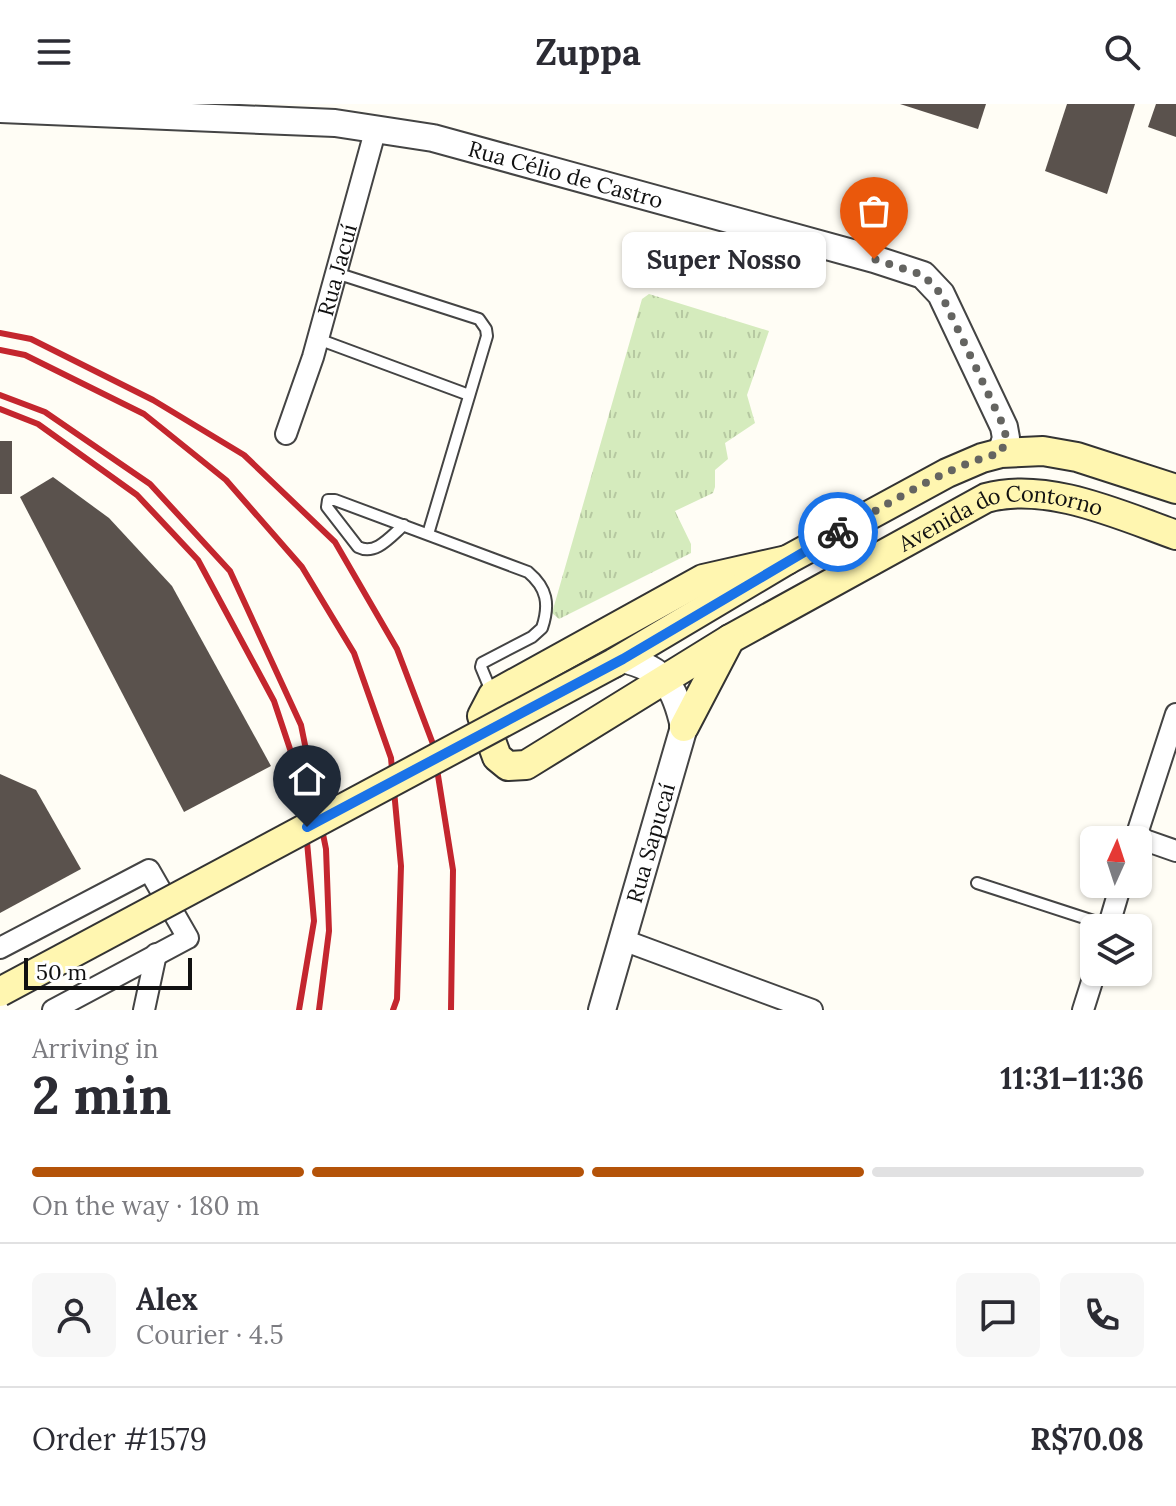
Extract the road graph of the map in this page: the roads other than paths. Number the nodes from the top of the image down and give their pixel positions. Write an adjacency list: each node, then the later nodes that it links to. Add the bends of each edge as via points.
1 (0, 109): 2 (street, Rua Célio de Castro, via 335,123)
2 (380, 116): 3 (street, Rua Jacuí); 7 (street, Rua Célio de Castro, via 433,138 923,275 941,294 995,404 1006,438)
3 (336, 273): 4 (street, Rua Jacuí); 5 (lane, via 479,319 487,336)
4 (318, 339): 5 (lane); 6 (street, Rua Jacuí)
5 (469, 395): 10 (lane)
6 (286, 434)
7 (1001, 453): 8 (main road, Avenida do Contorno, via 1043,451 1077,457); 12 (main road, Avenida do Contorno, via 947,473)
8 (1176, 489)
9 (404, 525): 9 (lane, via 335,500 328,500 327,507 365,550 373,550); 10 (lane)
10 (428, 534): 16 (lane, via 528,572 542,584 542,628 482,663)
11 (1176, 535): 13 (main road, Avenida do Contorno, via 1079,501 1003,493)
12 (787, 560): 14 (main road, Avenida do Contorno); 16 (main road, via 703,579)
13 (730, 639): 15 (main road, Avenida do Contorno); 18 (main road)
14 (618, 661): 15 (street, via 647,665); 28 (main road, Avenida do Contorno, bridge)
15 (665, 680): 16 (main road, Avenida do Contorno, via 526,765 508,766 497,757 482,716); 18 (street, via 677,699)
16 (493, 695)
17 (1176, 714): 19 (street)
18 (684, 727): 24 (street, Rua Sapucaí)
19 (1139, 826)
20 (1152, 844): 21 (street)
21 (1176, 851)
22 (977, 883): 23 (lane)
23 (1080, 918)
24 (623, 940): 31 (street, Rua Sapucaí); 32 (street)
25 (0, 948): 26 (street, via 149,870 188,938)
26 (156, 954): 29 (street); 30 (street)
27 (1091, 986): 33 (street)
28 (0, 992)
29 (53, 1010)
30 (144, 1010)
31 (602, 1010)
32 (812, 1010)
33 (1083, 1010)

